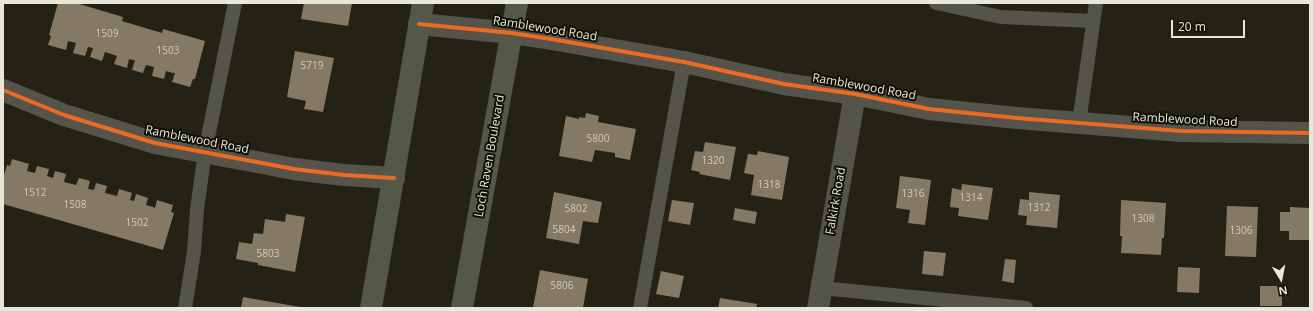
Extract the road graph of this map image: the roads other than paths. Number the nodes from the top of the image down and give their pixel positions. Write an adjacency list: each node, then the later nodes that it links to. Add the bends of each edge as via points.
1 (235, 3): 13 (lane)
2 (517, 3): 7 (main road, Loch Raven Boulevard)
3 (936, 3): 6 (lane, via 1001,17)
4 (1096, 3): 6 (lane)
5 (421, 13): 7 (street, Ramblewood Road); 14 (main road)
6 (1093, 21): 11 (lane)
7 (512, 32): 8 (street, Ramblewood Road); 19 (main road, Loch Raven Boulevard)
8 (684, 62): 10 (street, Ramblewood Road, via 784,84); 20 (lane)
9 (3, 90): 13 (street, Ramblewood Road, via 96,125 155,143)
10 (855, 94): 11 (street, Ramblewood Road, via 929,108); 15 (street, Falkirk Road)
11 (1079, 123): 12 (street, Ramblewood Road, via 1181,131)
12 (1310, 133)
13 (205, 152): 14 (street, Ramblewood Road, via 294,169); 17 (lane)
14 (394, 178): 18 (main road)
15 (819, 298): 16 (lane)
16 (986, 306): 21 (lane)
17 (185, 308)
18 (371, 308)
19 (462, 308)
20 (640, 308)
21 (1026, 308)

